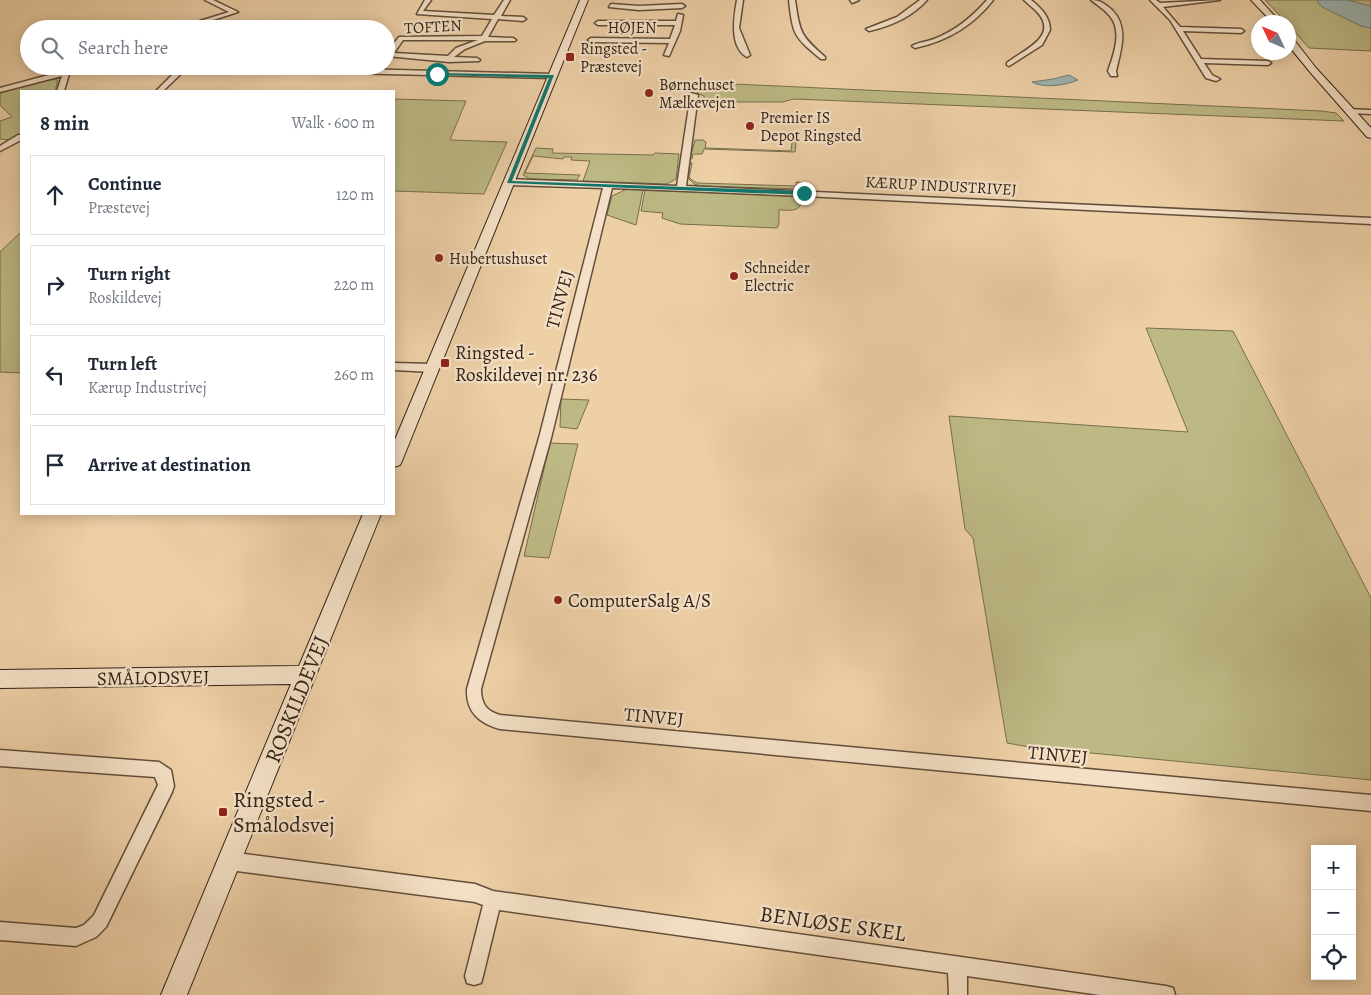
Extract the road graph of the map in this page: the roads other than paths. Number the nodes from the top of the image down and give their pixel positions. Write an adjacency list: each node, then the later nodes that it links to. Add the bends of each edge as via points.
1 (208, 0): 20 (street, via 235,12)
2 (428, 0): 18 (street, via 419,13)
3 (507, 0): 18 (street)
4 (584, 0): 47 (street)
5 (740, 0): 34 (street, via 736,28)
6 (792, 0): 36 (street, via 796,30 804,42)
7 (924, 0): 23 (street, via 899,18)
8 (990, 0): 30 (street, via 976,17 962,27)
9 (1027, 0): 41 (street, via 1043,16 1048,31 1041,43)
10 (1094, 0): 43 (street, via 1114,14 1119,25 1120,40)
11 (1153, 0): 15 (street)
12 (1217, 0): 15 (street)
13 (1255, 0): 17 (street)
14 (683, 3): 16 (street, HØJEN, via 645,8); 22 (street, HØJEN)
15 (1159, 5): 24 (street)
16 (611, 6)
17 (1269, 15)
18 (496, 18): 19 (street); 26 (street)
19 (523, 19)
20 (208, 20)
21 (598, 23): 22 (street, HØJEN)
22 (678, 23): 29 (street, HØJEN)
23 (869, 29)
24 (1179, 30): 25 (street); 39 (street)
25 (1240, 31)
26 (484, 38): 27 (street); 31 (street, TOFTEN, via 401,38); 37 (street, via 482,42 453,52)
27 (513, 40)
28 (591, 40): 29 (street, HØJEN)
29 (673, 41): 33 (street, HØJEN)
30 (915, 46)
31 (395, 47)
32 (1296, 47): 53 (street)
33 (667, 55)
34 (747, 55)
35 (395, 56): 37 (street, TOFTEN)
36 (823, 58)
37 (449, 60): 38 (street, TOFTEN)
38 (477, 60)
39 (1199, 61): 40 (street); 48 (street)
40 (1268, 63)
41 (1009, 64)
42 (395, 72): 47 (street)
43 (1114, 74)
44 (48, 75): 49 (street)
45 (65, 75): 50 (street)
46 (176, 75): 51 (street)
47 (552, 76): 58 (street)
48 (1216, 79)
49 (0, 90)
50 (60, 90)
51 (160, 90)
52 (694, 95): 60 (street)
53 (1350, 111): 54 (street); 55 (street)
54 (1371, 112)
55 (1371, 135)
56 (20, 138): 57 (street)
57 (2, 147)
58 (509, 182): 59 (street, KÆRUP INDUSTRIVEJ); 63 (street)
59 (608, 186): 60 (street, KÆRUP INDUSTRIVEJ); 69 (street, TINVEJ, via 545,438 474,689 475,704 484,716 509,722)
60 (681, 188): 61 (street, KÆRUP INDUSTRIVEJ)
61 (1371, 221)
62 (395, 366): 63 (street)
63 (432, 368): 64 (street)
64 (395, 459)
65 (372, 515): 66 (street, ROSKILDEVEJ)
66 (306, 675): 67 (street, SMÅLODSVEJ); 70 (street, ROSKILDEVEJ)
67 (0, 679)
68 (0, 758): 72 (street, via 159,770 166,776 166,786 100,921 84,935 76,937)
69 (1371, 803)
70 (229, 861): 71 (street, BENLØSE SKEL, via 475,893); 75 (street, ROSKILDEVEJ)
71 (493, 900): 73 (street, BENLØSE SKEL); 74 (street)
72 (0, 931)
73 (956, 965): 76 (street); 77 (street, BENLØSE SKEL)
74 (474, 976)
75 (174, 995)
76 (958, 995)
77 (1166, 995)

